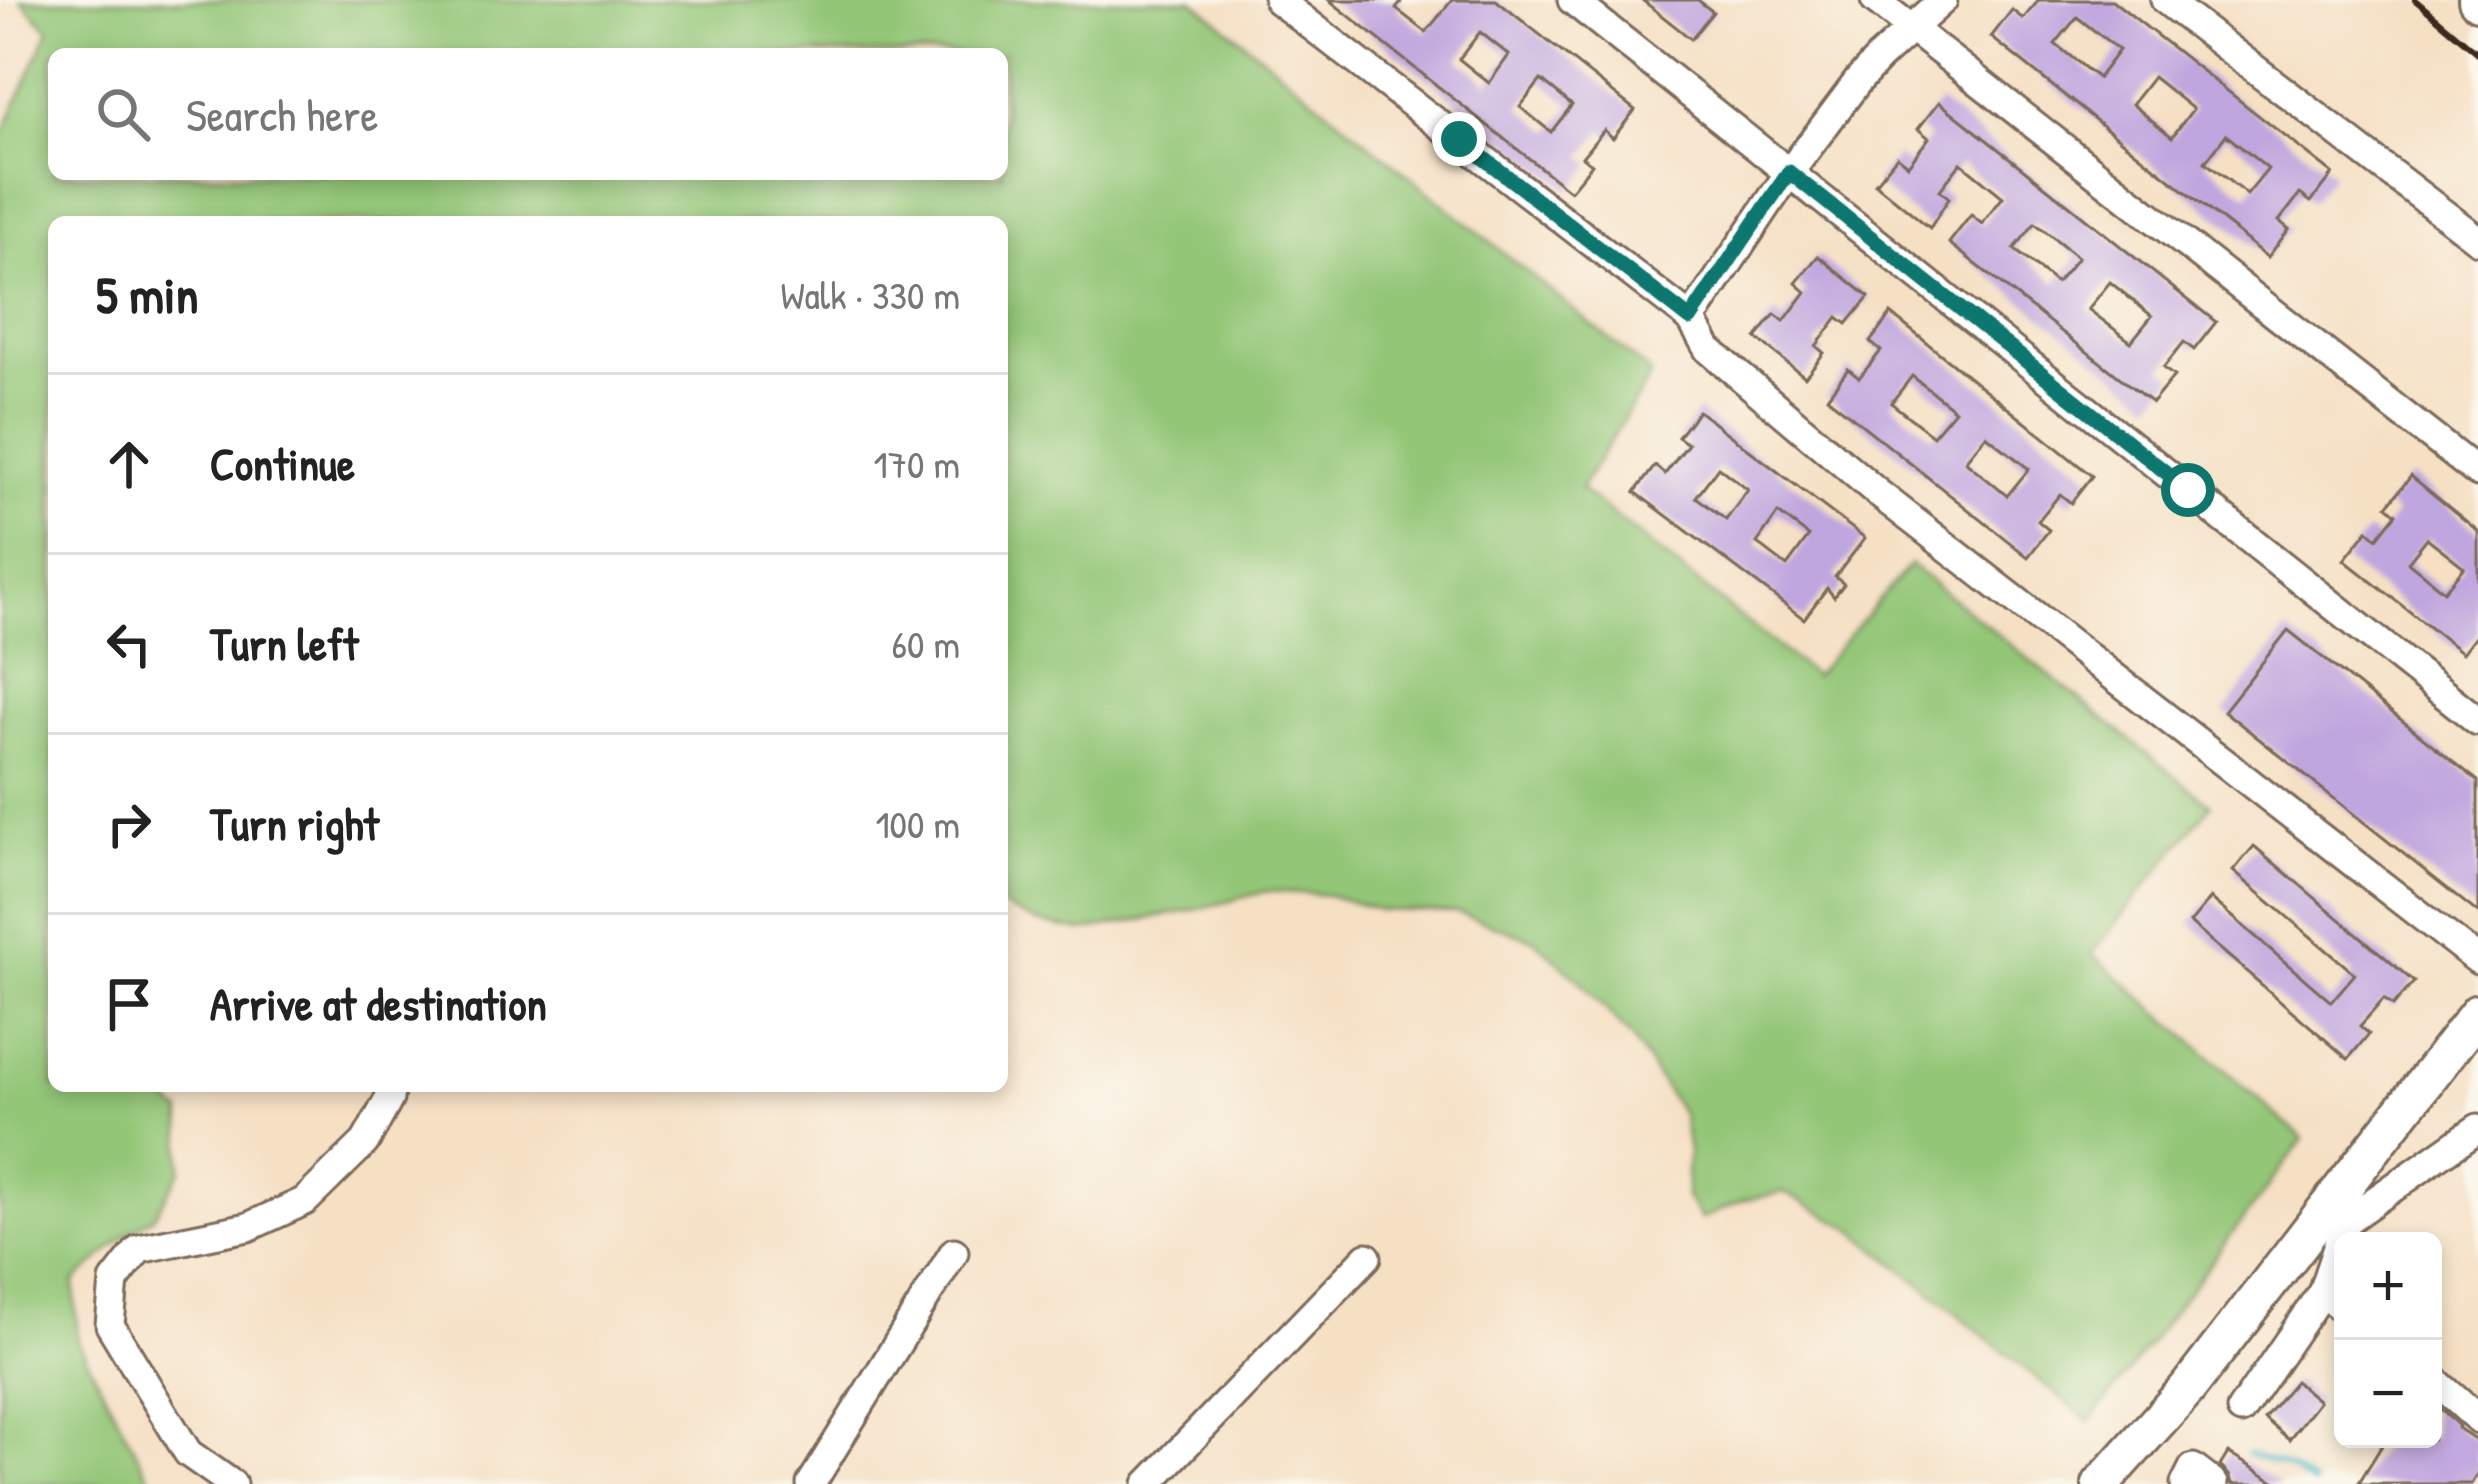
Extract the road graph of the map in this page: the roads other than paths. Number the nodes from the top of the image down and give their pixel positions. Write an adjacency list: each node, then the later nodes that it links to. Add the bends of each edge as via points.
1 (1277, 0): 9 (street)
2 (1572, 0): 7 (street)
3 (1875, 0): 6 (street)
4 (1943, 0): 6 (street)
5 (2165, 0): 8 (street)
6 (1911, 30): 7 (street, via 1858,81); 10 (street)
7 (1789, 172): 9 (street); 11 (street)
8 (2478, 240)
9 (1690, 319): 12 (street, via 1708,349 1879,494)
10 (2478, 473)
11 (2478, 721)
12 (2478, 960)
13 (2478, 1013): 25 (main road, via 2187,1389)
14 (390, 1092): 22 (street, via 365,1142 305,1201 248,1227 139,1249 114,1281 110,1325 188,1453)
15 (2478, 1129): 18 (street, via 2346,1221)
16 (954, 1252): 23 (street)
17 (1367, 1257): 24 (street)
18 (2332, 1300): 20 (street)
19 (2442, 1387): 21 (street)
20 (2241, 1410)
21 (2478, 1419)
22 (232, 1484)
23 (811, 1484)
24 (1148, 1484)
25 (2102, 1484)
26 (2185, 1484): 27 (street, via 2193,1468)
27 (2214, 1484)

